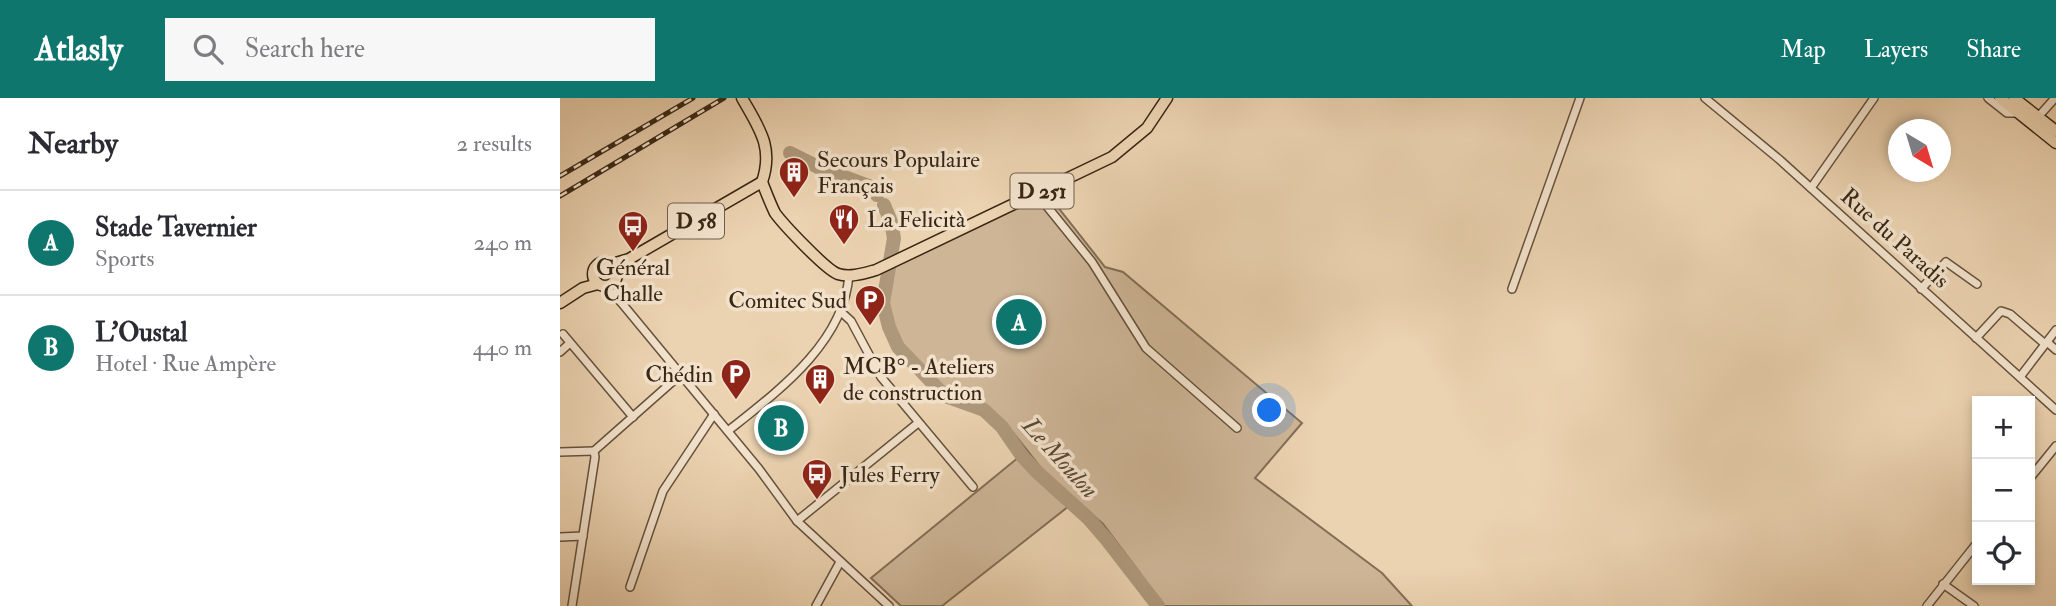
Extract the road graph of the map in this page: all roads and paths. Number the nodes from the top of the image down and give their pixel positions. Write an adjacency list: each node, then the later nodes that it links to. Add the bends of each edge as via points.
1 (741, 98): 14 (main road, via 766,148)
2 (1167, 98): 16 (main road, D 251, via 1147,128 1122,151)
3 (1580, 98): 21 (street)
4 (1705, 98): 15 (street, Rue du Paradis)
5 (1874, 98): 15 (street)
6 (1988, 98): 10 (street, via 2007,113)
7 (2000, 98): 10 (main road)
8 (2014, 98): 11 (main road)
9 (2055, 98): 11 (street)
10 (2018, 113): 13 (main road)
11 (2038, 117): 12 (main road)
12 (2056, 131)
13 (2056, 143)
14 (762, 182): 17 (main road, D 58); 18 (main road, via 783,225 828,268)
15 (1811, 188): 22 (street, Rue du Paradis)
16 (1037, 194): 18 (main road, D 251, via 876,270); 39 (street, via 1092,262 1146,348)
17 (614, 272): 19 (main road); 19 (main road, via 599,263 593,269); 23 (street)
18 (849, 275): 25 (street)
19 (599, 282): 23 (street); 24 (main road)
20 (1977, 284): 22 (street, via 1946,262)
21 (1512, 289)
22 (1921, 289): 28 (street, Rue du Paradis)
23 (620, 301): 33 (street)
24 (560, 303)
25 (840, 311): 38 (street, via 851,321 881,377); 40 (street, via 812,356)
26 (2056, 330): 29 (street)
27 (563, 334): 30 (street)
28 (1976, 338): 29 (street, via 2001,311); 34 (street, Rue du Paradis)
29 (2046, 343): 31 (street); 34 (street)
30 (570, 344): 32 (street); 37 (street)
31 (2056, 350)
32 (560, 352)
33 (680, 374): 36 (street); 37 (street)
34 (2020, 377): 35 (street, Rue du Paradis)
35 (2056, 410)
36 (714, 414): 40 (street); 52 (street, via 663,491)
37 (632, 417): 42 (street)
38 (918, 423): 45 (street); 46 (street)
39 (1237, 428)
40 (728, 430): 46 (street)
41 (2056, 446): 44 (street)
42 (594, 451): 43 (street); 47 (street)
43 (560, 452)
44 (2035, 472)
45 (973, 487)
46 (797, 521): 50 (street)
47 (583, 536): 48 (street); 53 (street)
48 (560, 537)
49 (1972, 549): 51 (street)
50 (840, 562): 54 (street); 55 (street)
51 (1944, 584): 56 (street); 57 (street)
52 (630, 587)
53 (572, 606)
54 (816, 606)
55 (889, 606)
56 (1927, 606)
57 (1974, 606)

